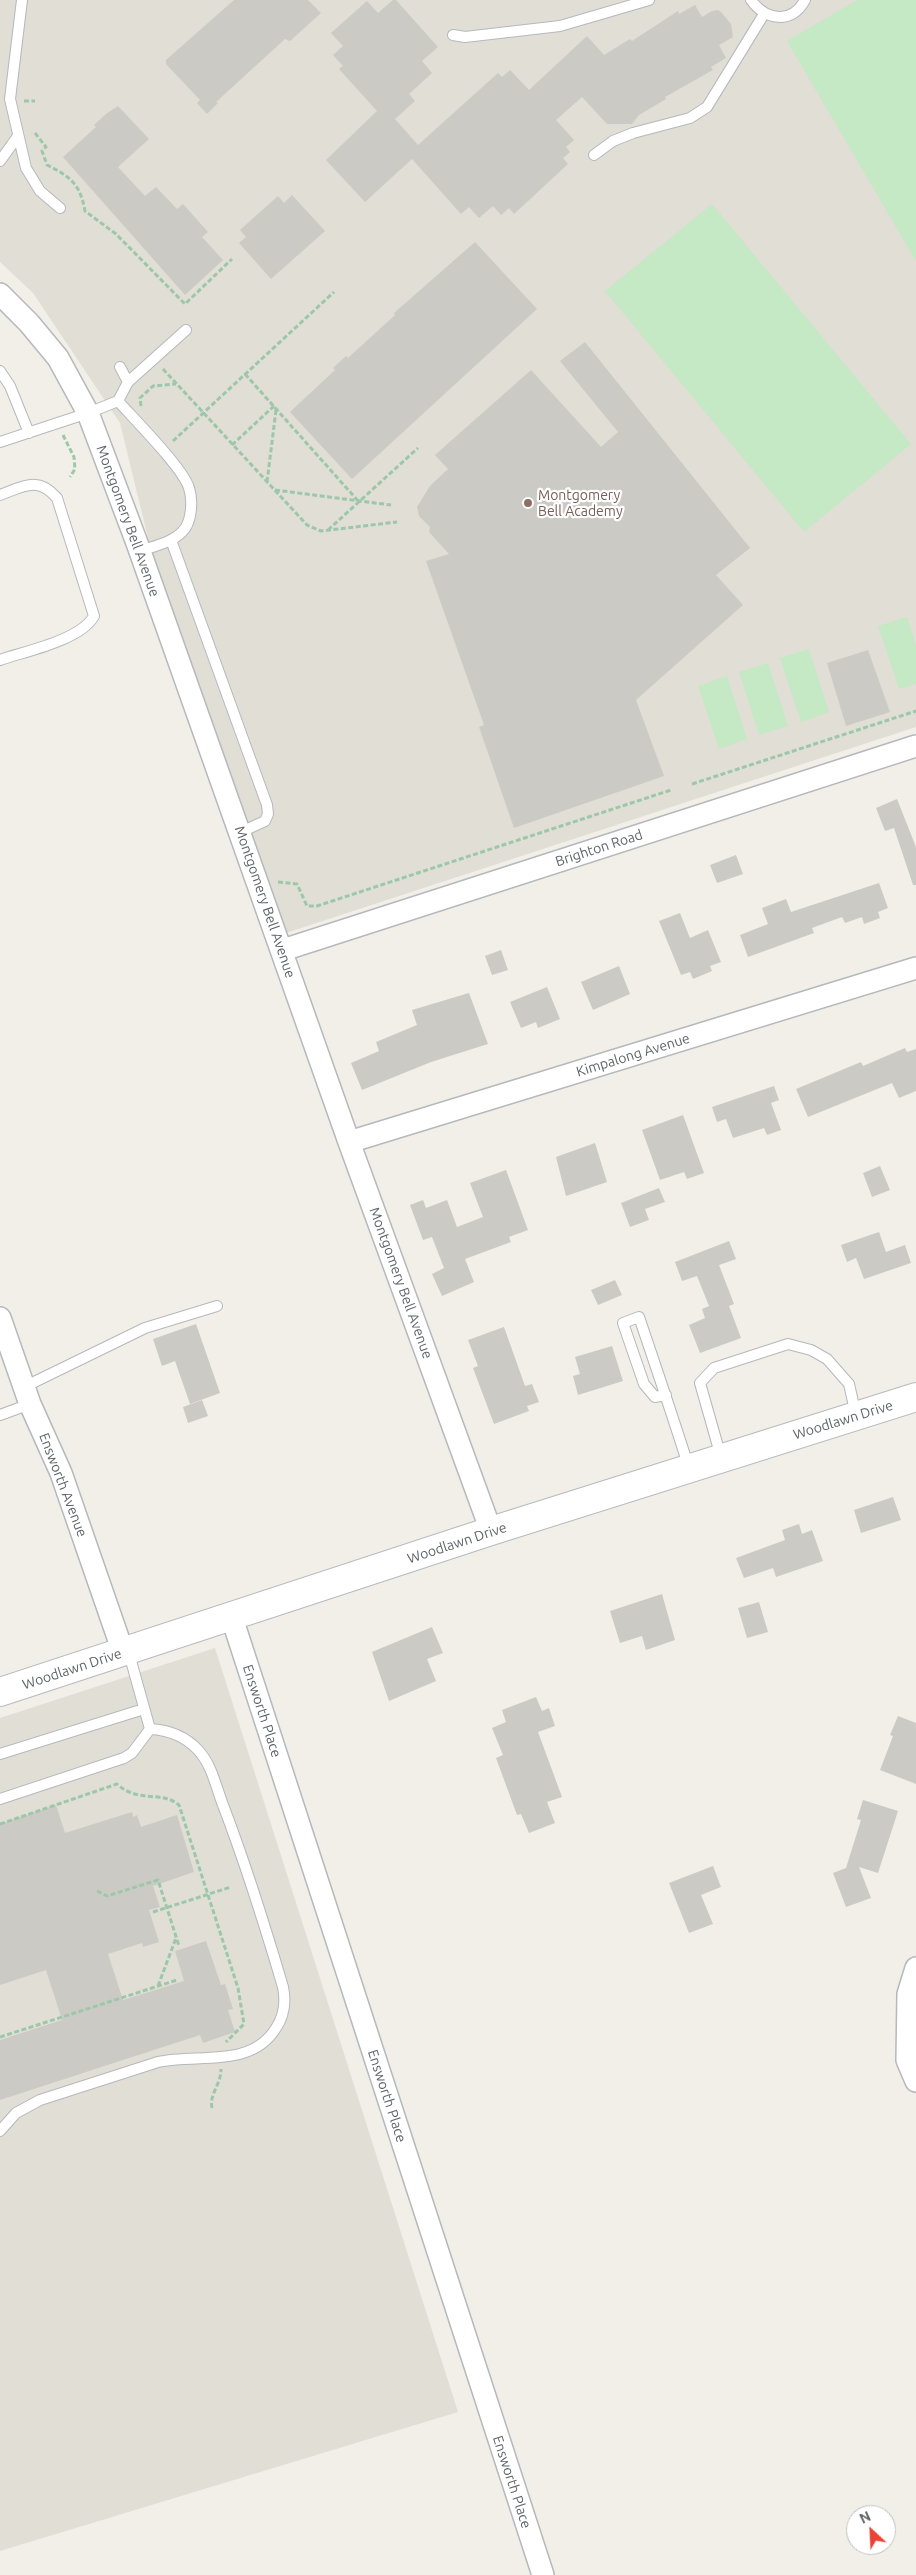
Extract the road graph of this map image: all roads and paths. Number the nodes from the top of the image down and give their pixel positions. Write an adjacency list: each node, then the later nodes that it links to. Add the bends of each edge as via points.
1 (22, 0): 8 (lane, via 10,99)
2 (649, 0): 6 (lane, via 560,26)
3 (751, 0): 5 (lane)
4 (805, 0): 5 (lane, via 795,12 786,16)
5 (764, 14): 9 (lane, via 707,106 690,118 633,133)
6 (454, 36)
7 (35, 133): 12 (path, via 46,147 42,151 47,165 70,176 82,196 85,211 116,234 185,304)
8 (18, 136): 10 (lane); 11 (lane, via 26,168 40,190)
9 (594, 154)
10 (0, 162)
11 (60, 208)
12 (232, 259)
13 (334, 292): 19 (path)
14 (0, 294): 26 (street, Montgomery Bell Avenue, via 29,322 58,358)
15 (186, 330): 16 (lane)
16 (154, 359): 20 (lane); 21 (path)
17 (120, 367): 20 (lane)
18 (0, 371): 27 (lane, via 10,386)
19 (245, 374): 24 (path); 25 (path)
20 (128, 382): 22 (lane)
21 (177, 384): 23 (path, via 153,386 140,398); 25 (path)
22 (118, 401): 26 (lane); 35 (lane)
23 (141, 407)
24 (275, 408): 32 (path); 37 (path); 40 (path)
25 (204, 413): 31 (path); 32 (path)
26 (88, 414): 27 (lane); 45 (street, Montgomery Bell Avenue)
27 (28, 433): 30 (lane)
28 (63, 435): 36 (path, via 74,456 75,469)
29 (166, 435): 31 (path)
30 (0, 442)
31 (172, 442): 33 (path); 35 (path)
32 (232, 444): 37 (path)
33 (176, 448)
34 (418, 448): 40 (path)
35 (162, 452): 44 (lane, via 185,479 191,501 189,521 184,531)
36 (70, 477)
37 (267, 482): 38 (path)
38 (275, 490): 40 (path); 43 (path, via 307,526 314,530)
39 (0, 495): 46 (lane, via 38,484 57,498 94,616 84,629 72,636)
40 (359, 502): 41 (path); 43 (path)
41 (391, 505)
42 (397, 522): 43 (path)
43 (327, 530)
44 (171, 540): 45 (lane); 51 (lane, via 267,805 265,820)
45 (140, 551): 51 (street, Montgomery Bell Avenue)
46 (0, 660)
47 (916, 711): 49 (path)
48 (916, 746): 53 (street, Brighton Road)
49 (692, 784)
50 (672, 790): 52 (path, via 317,906 307,906 297,884)
51 (241, 832): 53 (street, Montgomery Bell Avenue)
52 (268, 881)
53 (283, 950): 55 (street, Montgomery Bell Avenue)
54 (916, 968): 55 (street, Kimpalong Avenue)
55 (349, 1142): 65 (street, Montgomery Bell Avenue)
56 (217, 1306): 58 (lane, via 145,1328)
57 (0, 1318): 58 (street, Ensworth Avenue)
58 (27, 1395): 61 (lane); 67 (street, Ensworth Avenue, via 61,1473)
59 (666, 1395): 59 (lane, via 639,1317 623,1323 644,1384 655,1397); 64 (lane)
60 (916, 1397): 62 (main road, Woodlawn Drive)
61 (0, 1415)
62 (857, 1416): 63 (main road, Woodlawn Drive); 63 (lane, via 849,1384 828,1359 788,1344 714,1368 700,1383)
63 (722, 1458): 64 (main road, Woodlawn Drive)
64 (690, 1469): 65 (main road, Woodlawn Drive)
65 (491, 1531): 66 (main road, Woodlawn Drive)
66 (232, 1618): 67 (main road, Woodlawn Drive); 90 (street, Ensworth Place)
67 (126, 1651): 68 (main road, Woodlawn Drive); 69 (lane)
68 (0, 1692)
69 (144, 1709): 70 (lane); 71 (lane)
70 (150, 1729): 72 (lane, via 132,1753 124,1758); 89 (lane, via 182,1737 199,1751 210,1769 247,1868 283,1987 285,2003 281,2019 273,2034 256,2048 223,2057 176,2058 158,2062 52,2096 27,2106)
71 (0, 1754)
72 (0, 1799)
73 (0, 1824): 76 (path, via 118,1784 138,1796 170,1800 179,1805)
74 (231, 1887): 76 (path)
75 (97, 1891): 77 (path, via 107,1896 158,1880)
76 (208, 1894): 77 (path); 85 (path, via 238,1988 244,2024)
77 (167, 1908): 78 (path); 79 (path)
78 (154, 1912)
79 (177, 1937): 80 (path); 83 (path)
80 (179, 1946)
81 (916, 1968): 87 (street, via 908,1994 907,2060)
82 (176, 1980): 83 (path)
83 (158, 1986): 84 (path)
84 (0, 2037)
85 (225, 2045)
86 (221, 2066): 88 (path, via 220,2081 210,2100)
87 (916, 2081)
88 (212, 2108)
89 (0, 2131)
90 (543, 2575)

